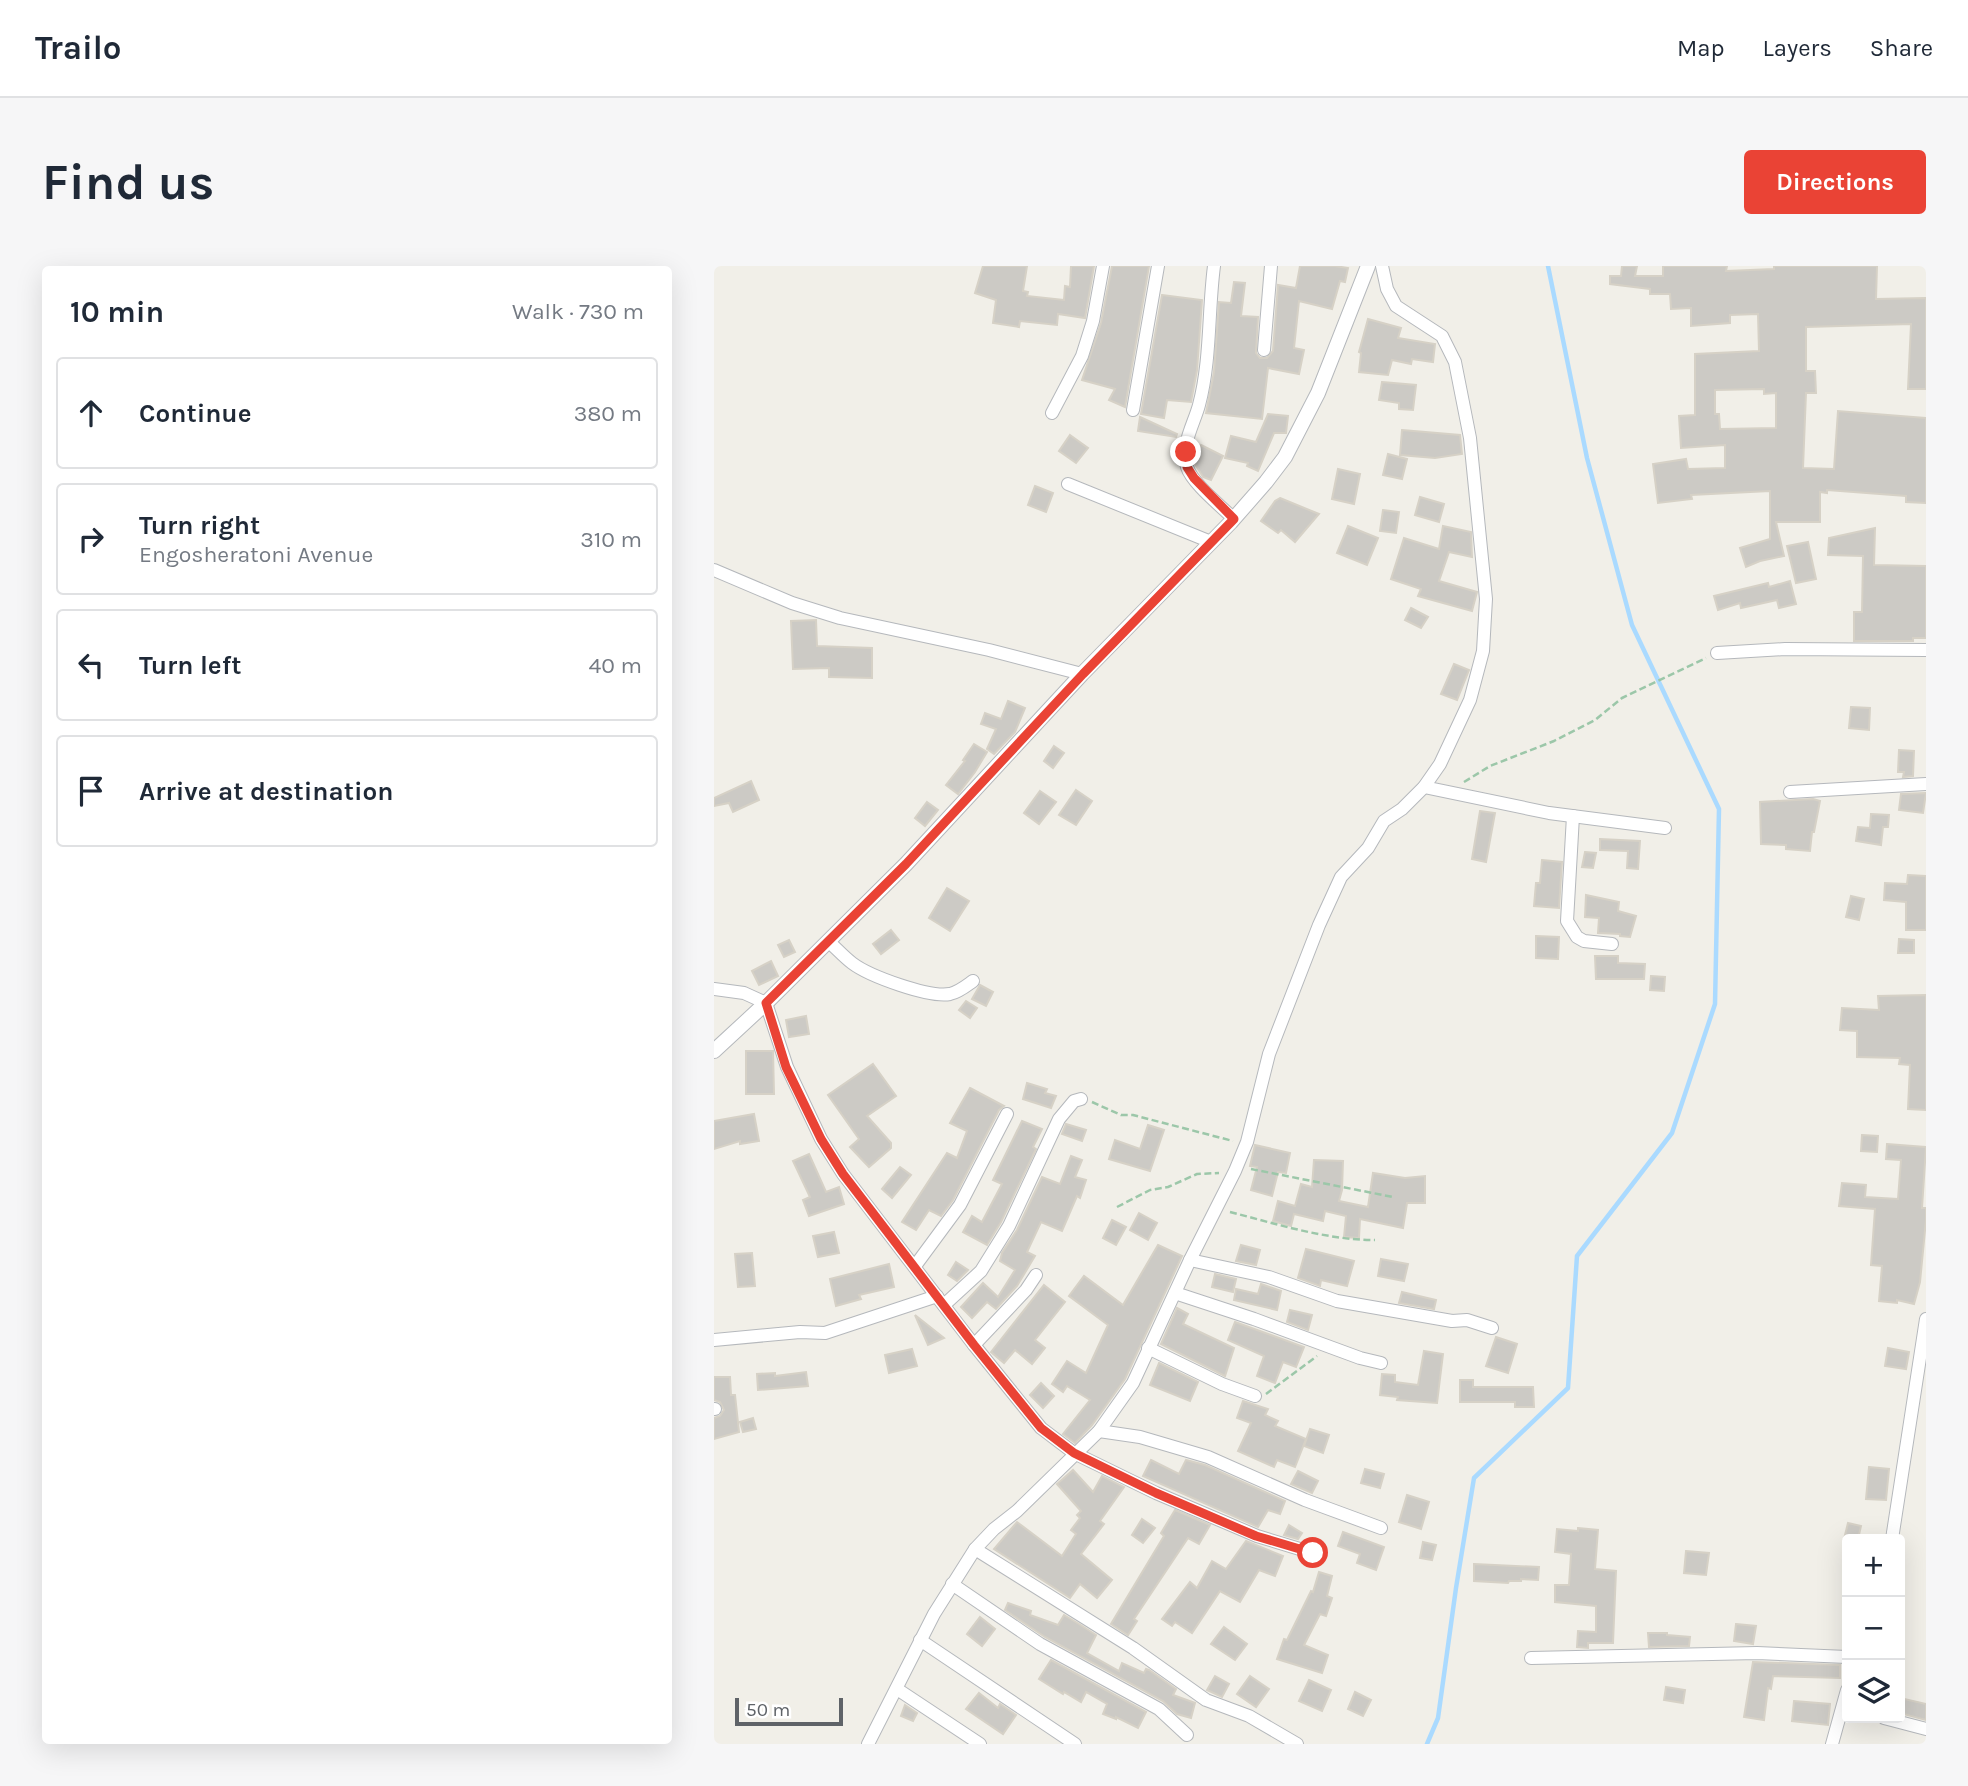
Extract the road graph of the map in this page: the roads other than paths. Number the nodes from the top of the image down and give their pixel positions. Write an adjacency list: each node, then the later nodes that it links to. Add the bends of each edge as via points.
1 (1103, 266): 9 (street, via 1082,356)
2 (1158, 266): 8 (street)
3 (1214, 266): 11 (street, via 1206,369 1188,438 1187,467)
4 (1271, 266): 7 (street)
5 (1368, 266): 11 (street, via 1318,393 1285,457)
6 (1382, 266): 18 (street, via 1396,306 1442,336 1455,362 1470,438 1485,566 1483,651 1470,700)
7 (1264, 350)
8 (1133, 410)
9 (1052, 413)
10 (1068, 484): 12 (street)
11 (1234, 519): 12 (street)
12 (1211, 542): 16 (street)
13 (714, 570): 16 (street, via 840,618)
14 (1926, 650): 15 (street)
15 (1717, 653)
16 (1083, 674): 22 (street)
17 (1926, 784): 19 (street)
18 (1424, 787): 20 (street); 30 (street, via 1384,821 1368,848 1341,877 1269,1054 1247,1142)
19 (1790, 792)
20 (1573, 816): 21 (street); 23 (street, via 1567,921 1584,941)
21 (1665, 828)
22 (828, 941): 24 (street, via 853,964 912,988 948,994); 26 (street)
23 (1612, 943)
24 (973, 981)
25 (714, 989): 26 (street, via 744,993)
26 (766, 1003): 27 (street); 31 (street, via 786,1067 821,1139)
27 (714, 1051)
28 (1081, 1099): 34 (street, via 1059,1119 1009,1226 981,1271)
29 (1007, 1114): 31 (street, via 960,1205)
30 (1190, 1260): 33 (street); 36 (street, via 1269,1277 1338,1301 1467,1320)
31 (915, 1266): 34 (street)
32 (1036, 1275): 38 (street)
33 (1175, 1293): 39 (street); 40 (street)
34 (941, 1301): 37 (street, via 825,1333); 38 (street)
35 (1926, 1319): 45 (street)
36 (1492, 1328)
37 (714, 1340)
38 (974, 1345): 43 (street, via 1041,1428)
39 (1148, 1348): 41 (street); 42 (street, via 1133,1383)
40 (1381, 1363)
41 (1255, 1396)
42 (1098, 1431): 43 (street); 44 (street, via 1140,1437 1208,1457)
43 (1074, 1453): 46 (street); 47 (street, via 1256,1536)
44 (1381, 1528)
45 (1893, 1534)
46 (975, 1549): 48 (street); 60 (street, via 1133,1648 1206,1700 1242,1712)
47 (1313, 1553)
48 (953, 1584): 49 (street); 56 (street, via 1040,1644 1159,1709)
49 (920, 1640): 52 (street); 59 (street)
50 (1842, 1657): 51 (street, via 1757,1653)
51 (1531, 1658)
52 (897, 1689): 57 (street); 58 (street)
53 (1842, 1714): 61 (street)
54 (1903, 1723): 55 (street)
55 (1926, 1729)
56 (1187, 1735)
57 (870, 1743)
58 (980, 1744)
59 (1075, 1744)
60 (1297, 1744)
61 (1832, 1744)

